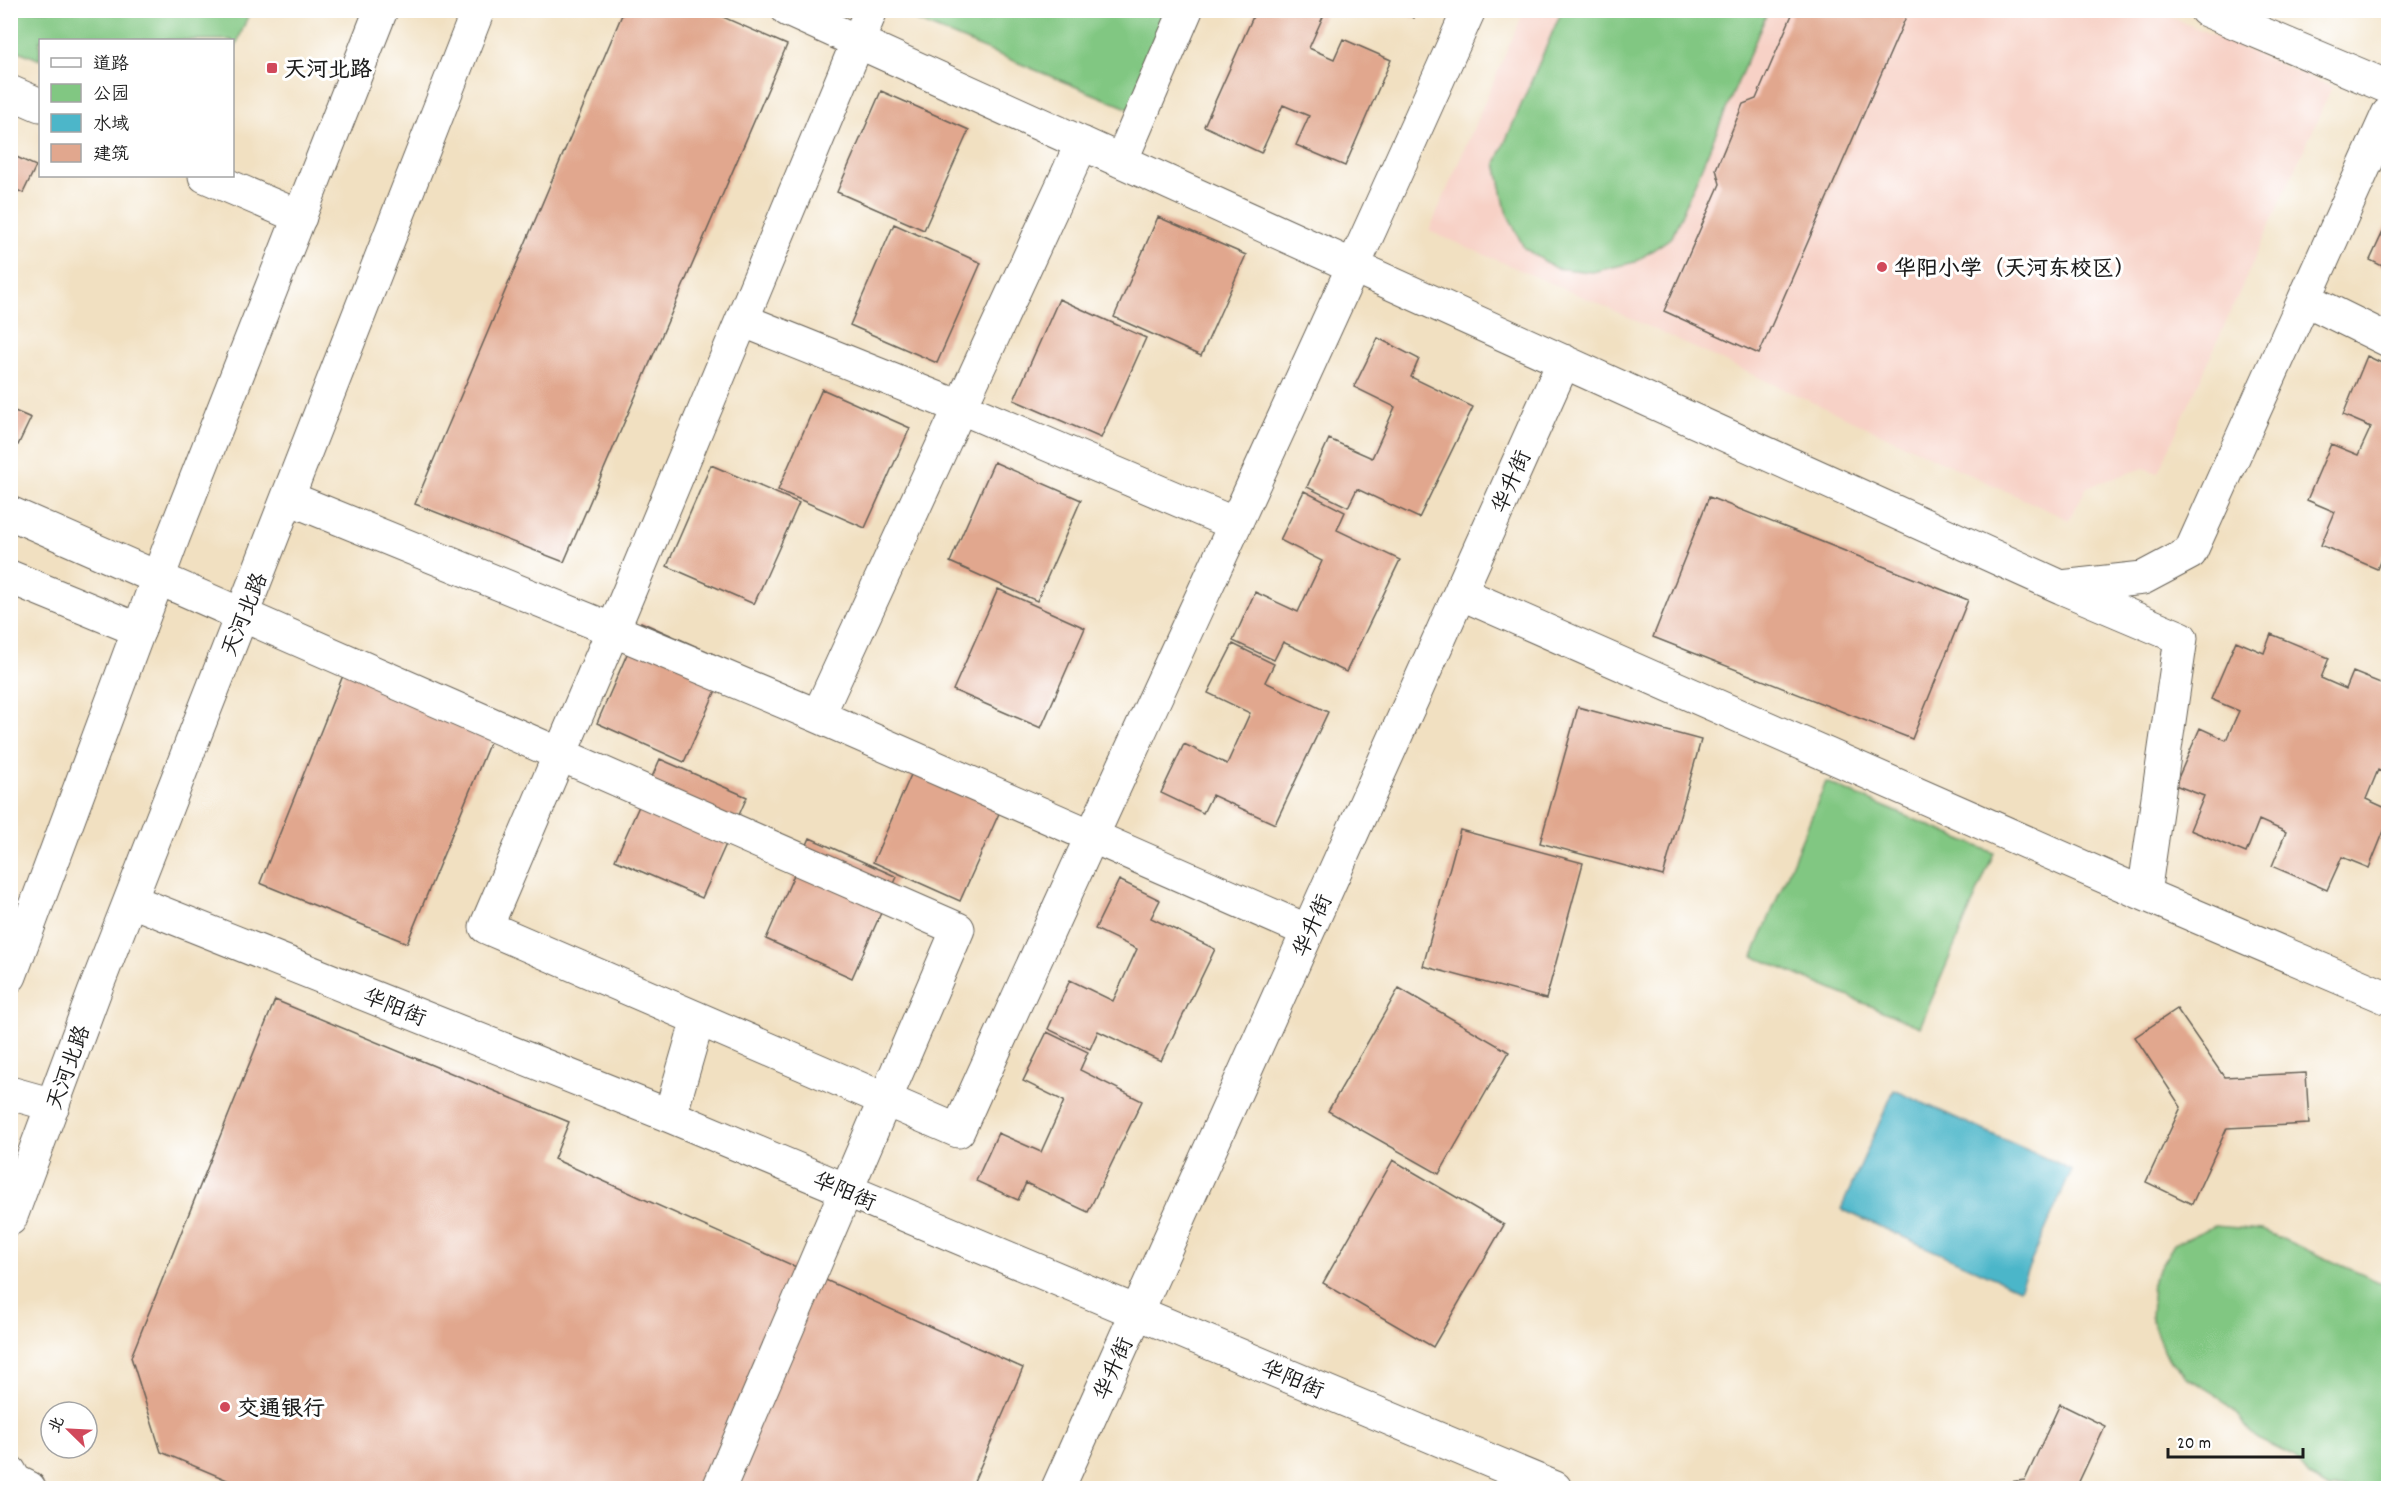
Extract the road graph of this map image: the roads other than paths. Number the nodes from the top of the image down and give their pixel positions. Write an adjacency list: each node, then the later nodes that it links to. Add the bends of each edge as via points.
1 (381, 10): 16 (street)
2 (478, 10): 23 (street, 天河北路)
3 (788, 10): 8 (street)
4 (871, 10): 8 (street)
5 (1186, 10): 14 (street)
6 (1469, 10): 17 (street)
7 (2206, 10): 9 (street)
8 (858, 42): 13 (street); 19 (street)
9 (2388, 87)
10 (10, 92): 11 (street)
11 (39, 105)
12 (2388, 114): 18 (street)
13 (1082, 143): 14 (street); 22 (street)
14 (1121, 161): 17 (street)
15 (207, 177): 16 (street)
16 (300, 217): 29 (street)
17 (1355, 267): 21 (street); 25 (street)
18 (2305, 299): 20 (street); 27 (street, via 2190,553 2143,578)
19 (742, 320): 22 (street); 30 (street)
20 (2388, 340)
21 (1564, 361): 27 (street); 28 (street, 华升街)
22 (962, 408): 25 (street); 31 (street)
23 (289, 498): 30 (street); 34 (street, 天河北路)
24 (10, 513): 44 (street, via 958,929)
25 (1235, 524): 32 (street)
26 (10, 577): 29 (street)
27 (2061, 587): 33 (street, via 2181,639)
28 (1460, 593): 33 (street); 35 (street, 华升街)
29 (139, 630): 36 (street)
30 (613, 630): 31 (street); 38 (street, via 486,927)
31 (818, 716): 32 (street)
32 (1090, 835): 35 (street); 38 (street, via 958,1131)
33 (2144, 894): 37 (street)
34 (132, 901): 40 (street, 天河北路); 41 (street, 华阳街)
35 (1308, 931): 43 (street, 华升街)
36 (10, 976)
37 (2388, 998)
38 (698, 1019): 41 (street)
39 (10, 1093): 40 (street)
40 (53, 1106): 42 (street, 天河北路)
41 (670, 1116): 43 (street, 华阳街)
42 (10, 1219)
43 (1137, 1313): 45 (street, 华升街); 46 (street, 华阳街)
44 (719, 1488)
45 (1058, 1488)
46 (1555, 1488)

